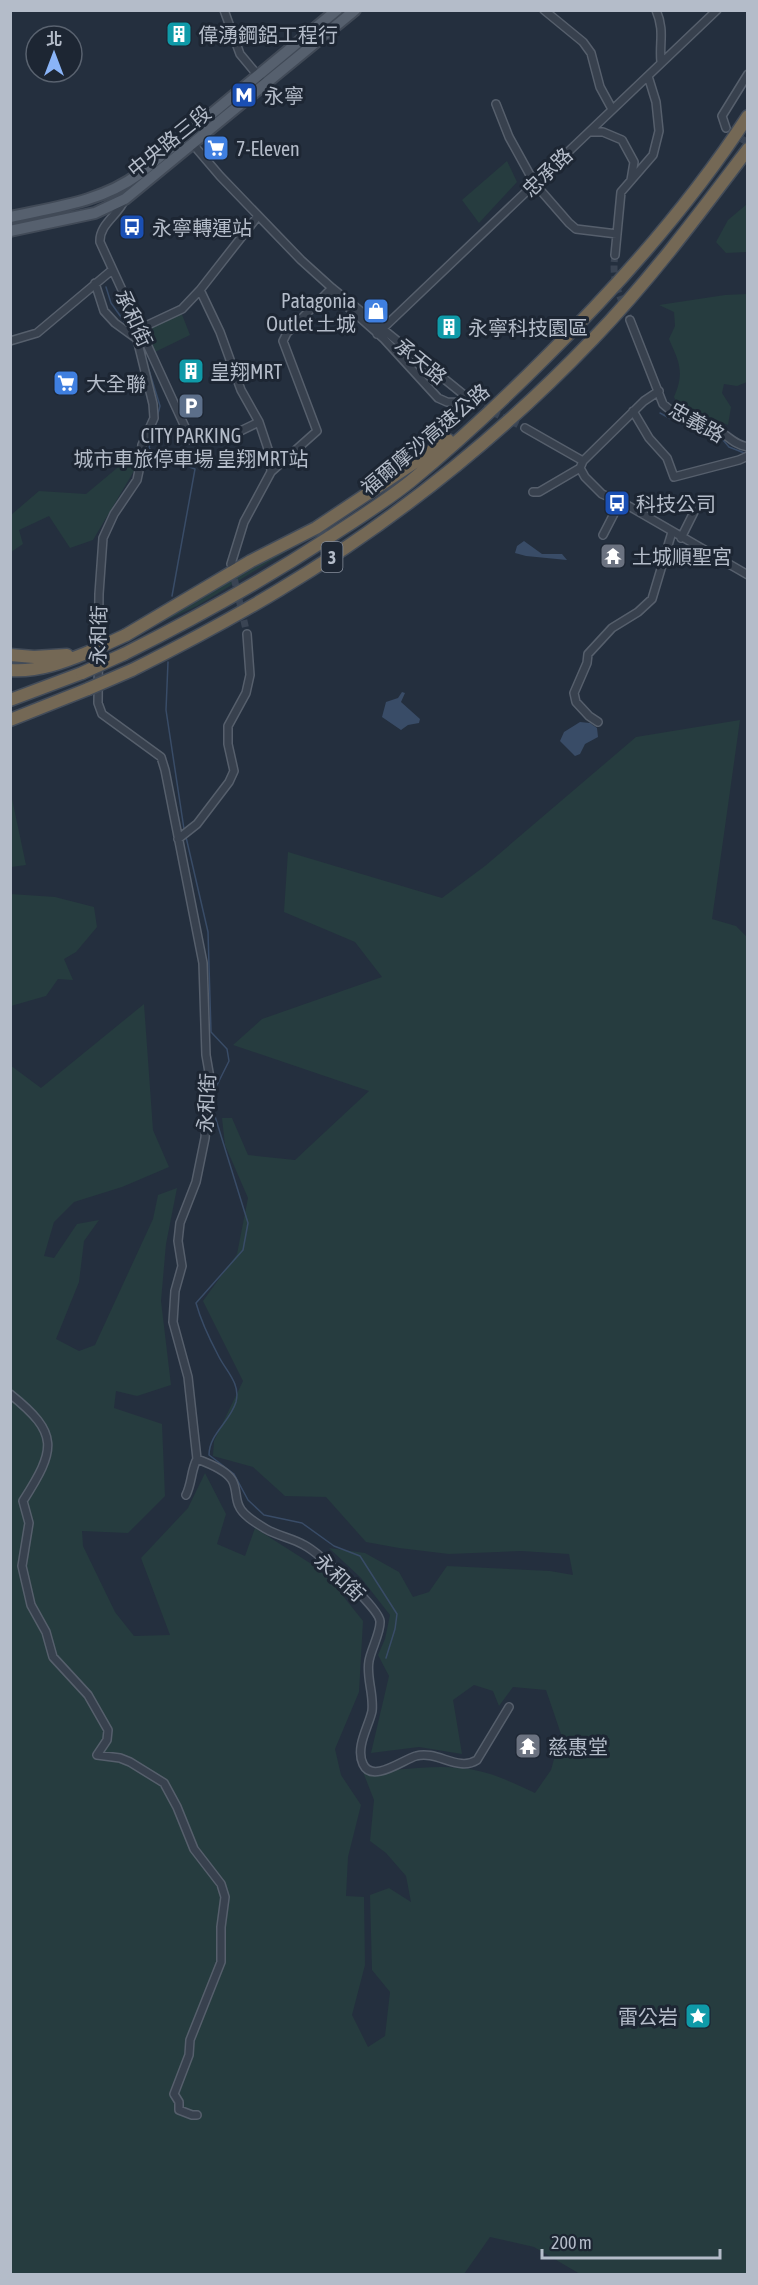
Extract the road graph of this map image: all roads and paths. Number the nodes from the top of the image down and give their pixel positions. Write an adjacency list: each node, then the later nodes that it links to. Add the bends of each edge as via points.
1 (224, 10): 9 (street, via 240,54)
2 (337, 10): 9 (main road, 中央路三段)
3 (356, 10): 11 (main road, 中央路三段)
4 (544, 10): 13 (street, via 591,53 600,87)
5 (656, 10): 7 (street, via 663,29)
6 (717, 10): 7 (street, 忠承路)
7 (661, 63): 10 (street, 忠承路)
8 (747, 74): 15 (street, via 722,116)
9 (258, 76): 11 (street); 17 (main road, 中央路三段)
10 (648, 76): 13 (street, 忠承路); 20 (street, via 659,131 653,155)
11 (266, 85): 17 (main road, 中央路三段)
12 (496, 104): 21 (street)
13 (612, 109): 16 (street, 忠承路)
14 (747, 116): 44 (highway, 福爾摩沙高速公路 / 3, via 689,198 637,261 580,324)
15 (726, 128)
16 (589, 132): 20 (street, via 603,132 622,140 634,162); 21 (street, 忠承路)
17 (189, 140): 19 (main road, 中央路三段); 22 (main road, 中央路三段); 24 (street, 承天路)
18 (747, 149): 66 (highway, 福爾摩沙高速公路 / 3, bridge, via 654,271 595,337 481,444 408,501 327,560 207,632 132,670)
19 (135, 177): 22 (main road); 25 (main road, 中央路三段, via 100,196)
20 (631, 180): 27 (street, via 621,192)
21 (535, 184): 27 (street, via 576,228); 35 (street, 忠承路)
22 (142, 186): 23 (main road, 中央路三段)
23 (125, 200): 26 (main road, 中央路三段, via 95,213); 29 (street, 承和街, via 100,234)
24 (258, 216): 31 (street, 承天路); 32 (street)
25 (10, 217)
26 (10, 231)
27 (617, 234): 28 (street)
28 (615, 255)
29 (112, 270): 30 (street); 34 (street, 承和街)
30 (95, 283): 36 (street, 永和街, via 104,311); 37 (street, via 37,333)
31 (332, 288): 35 (street, 承天路); 52 (street, via 283,341 317,431)
32 (200, 290): 34 (street, via 182,309); 45 (street, via 241,390)
33 (630, 320): 40 (street, 忠義路)
34 (138, 328): 36 (street); 48 (street, 承和街)
35 (380, 331): 38 (street, 承天路); 39 (street, 承天路)
36 (130, 334): 68 (street, 永和街, via 137,339 154,418 142,445 137,480 103,538 98,704 102,714 161,758)
37 (10, 342)
38 (451, 386): 39 (street, via 453,395 448,398); 41 (street, 承天路)
39 (429, 388): 42 (street, 承天路, via 438,398)
40 (658, 391): 43 (street); 49 (street, 忠義路, via 671,411 715,428)
41 (460, 393): 42 (street); 42 (street, 承天路, via 474,403)
42 (454, 401)
43 (633, 411): 50 (street, via 667,458 674,477); 51 (street)
44 (486, 415): 62 (highway, bridge, via 316,528); 65 (highway, 福爾摩沙高速公路 / 3, bridge, via 410,482 359,518 198,617 82,673)
45 (259, 422): 47 (street); 52 (street)
46 (525, 428): 51 (street)
47 (226, 438)
48 (191, 440)
49 (747, 447)
50 (746, 456)
51 (581, 464): 53 (street, via 539,492); 54 (street, via 585,477 602,494)
52 (271, 472): 59 (street, via 244,522)
53 (533, 492)
54 (620, 502): 56 (street); 57 (street)
55 (699, 502): 58 (street)
56 (672, 532): 58 (street); 67 (street, via 652,599 612,628 588,654 574,693 576,702)
57 (603, 535)
58 (681, 538): 60 (street)
59 (231, 564)
60 (747, 575)
61 (247, 634): 68 (street, via 250,675 246,693 228,726 234,771 197,824)
62 (89, 652): 63 (highway); 64 (highway, via 36,669)
63 (10, 656)
64 (10, 670)
65 (10, 700)
66 (10, 720)
67 (598, 722)
68 (180, 838): 70 (street, 永和街, via 203,963 210,1078 205,1138 196,1182 180,1223 182,1266 173,1322 188,1377)
69 (10, 1395): 73 (street, via 34,1413 48,1433 43,1466 23,1501 29,1523 22,1566 31,1605 46,1632 53,1657 88,1695 108,1730 107,1740 97,1755 130,1762 164,1783 194,1849 225,1897 221,1962 190,2040 189,2055 174,2094 179,2109)
70 (197, 1459): 71 (street); 72 (street, 永和街, via 232,1479 239,1507 245,1514 266,1529 305,1545 378,1613 380,1627 369,1664 372,1710 362,1746 362,1763 366,1768 392,1769 414,1756 427,1754 462,1765 477,1760)
71 (186, 1495)
72 (509, 1707)
73 (197, 2115)

